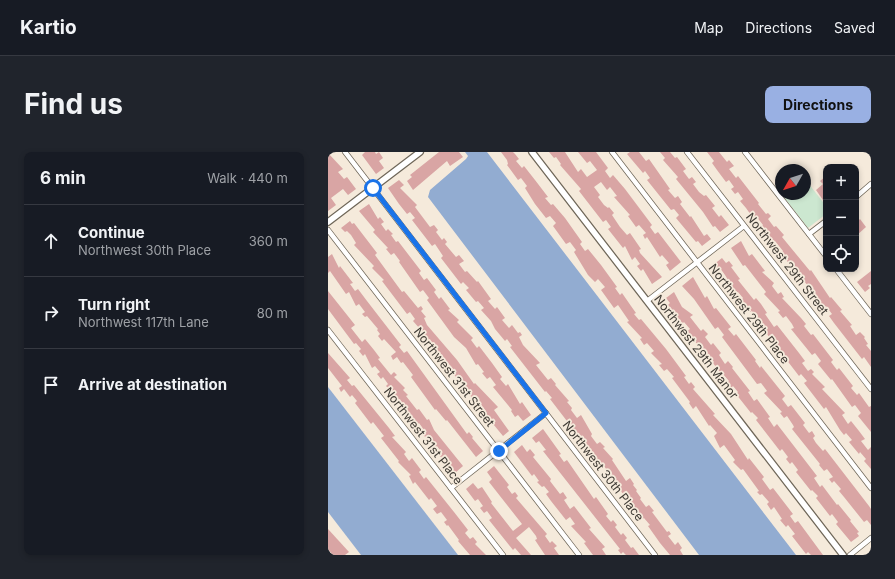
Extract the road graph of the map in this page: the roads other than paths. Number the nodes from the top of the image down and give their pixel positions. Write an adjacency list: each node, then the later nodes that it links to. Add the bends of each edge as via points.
1 (346, 152): 8 (street, Northwest 30th Place)
2 (420, 152): 8 (street)
3 (532, 152): 18 (street, Northwest 29th Manor)
4 (612, 152): 16 (street, Northwest 29th Place)
5 (687, 152): 12 (street, Northwest 29th Street)
6 (745, 152): 14 (street)
7 (871, 184): 9 (street)
8 (373, 188): 10 (street); 24 (street, Northwest 30th Place)
9 (859, 194)
10 (328, 222)
11 (823, 223): 14 (street)
12 (744, 226): 16 (street); 23 (street, Northwest 29th Street)
13 (328, 230): 25 (street, Northwest 31st Street)
14 (809, 234): 15 (street)
15 (823, 252)
16 (697, 262): 18 (street); 27 (street, Northwest 29th Place)
17 (838, 272): 20 (street)
18 (647, 301): 32 (street, Northwest 29th Manor)
19 (871, 304): 20 (street)
20 (866, 308): 21 (street)
21 (871, 314)
22 (328, 330): 26 (street, Northwest 31st Place)
23 (871, 388)
24 (546, 413): 25 (street); 31 (street, Northwest 30th Place)
25 (499, 451): 26 (street); 30 (street, Northwest 31st Street)
26 (451, 488): 29 (street, Northwest 31st Place)
27 (871, 488)
28 (871, 538): 33 (street)
29 (503, 555)
30 (579, 555)
31 (655, 555)
32 (843, 555)
33 (850, 555)

